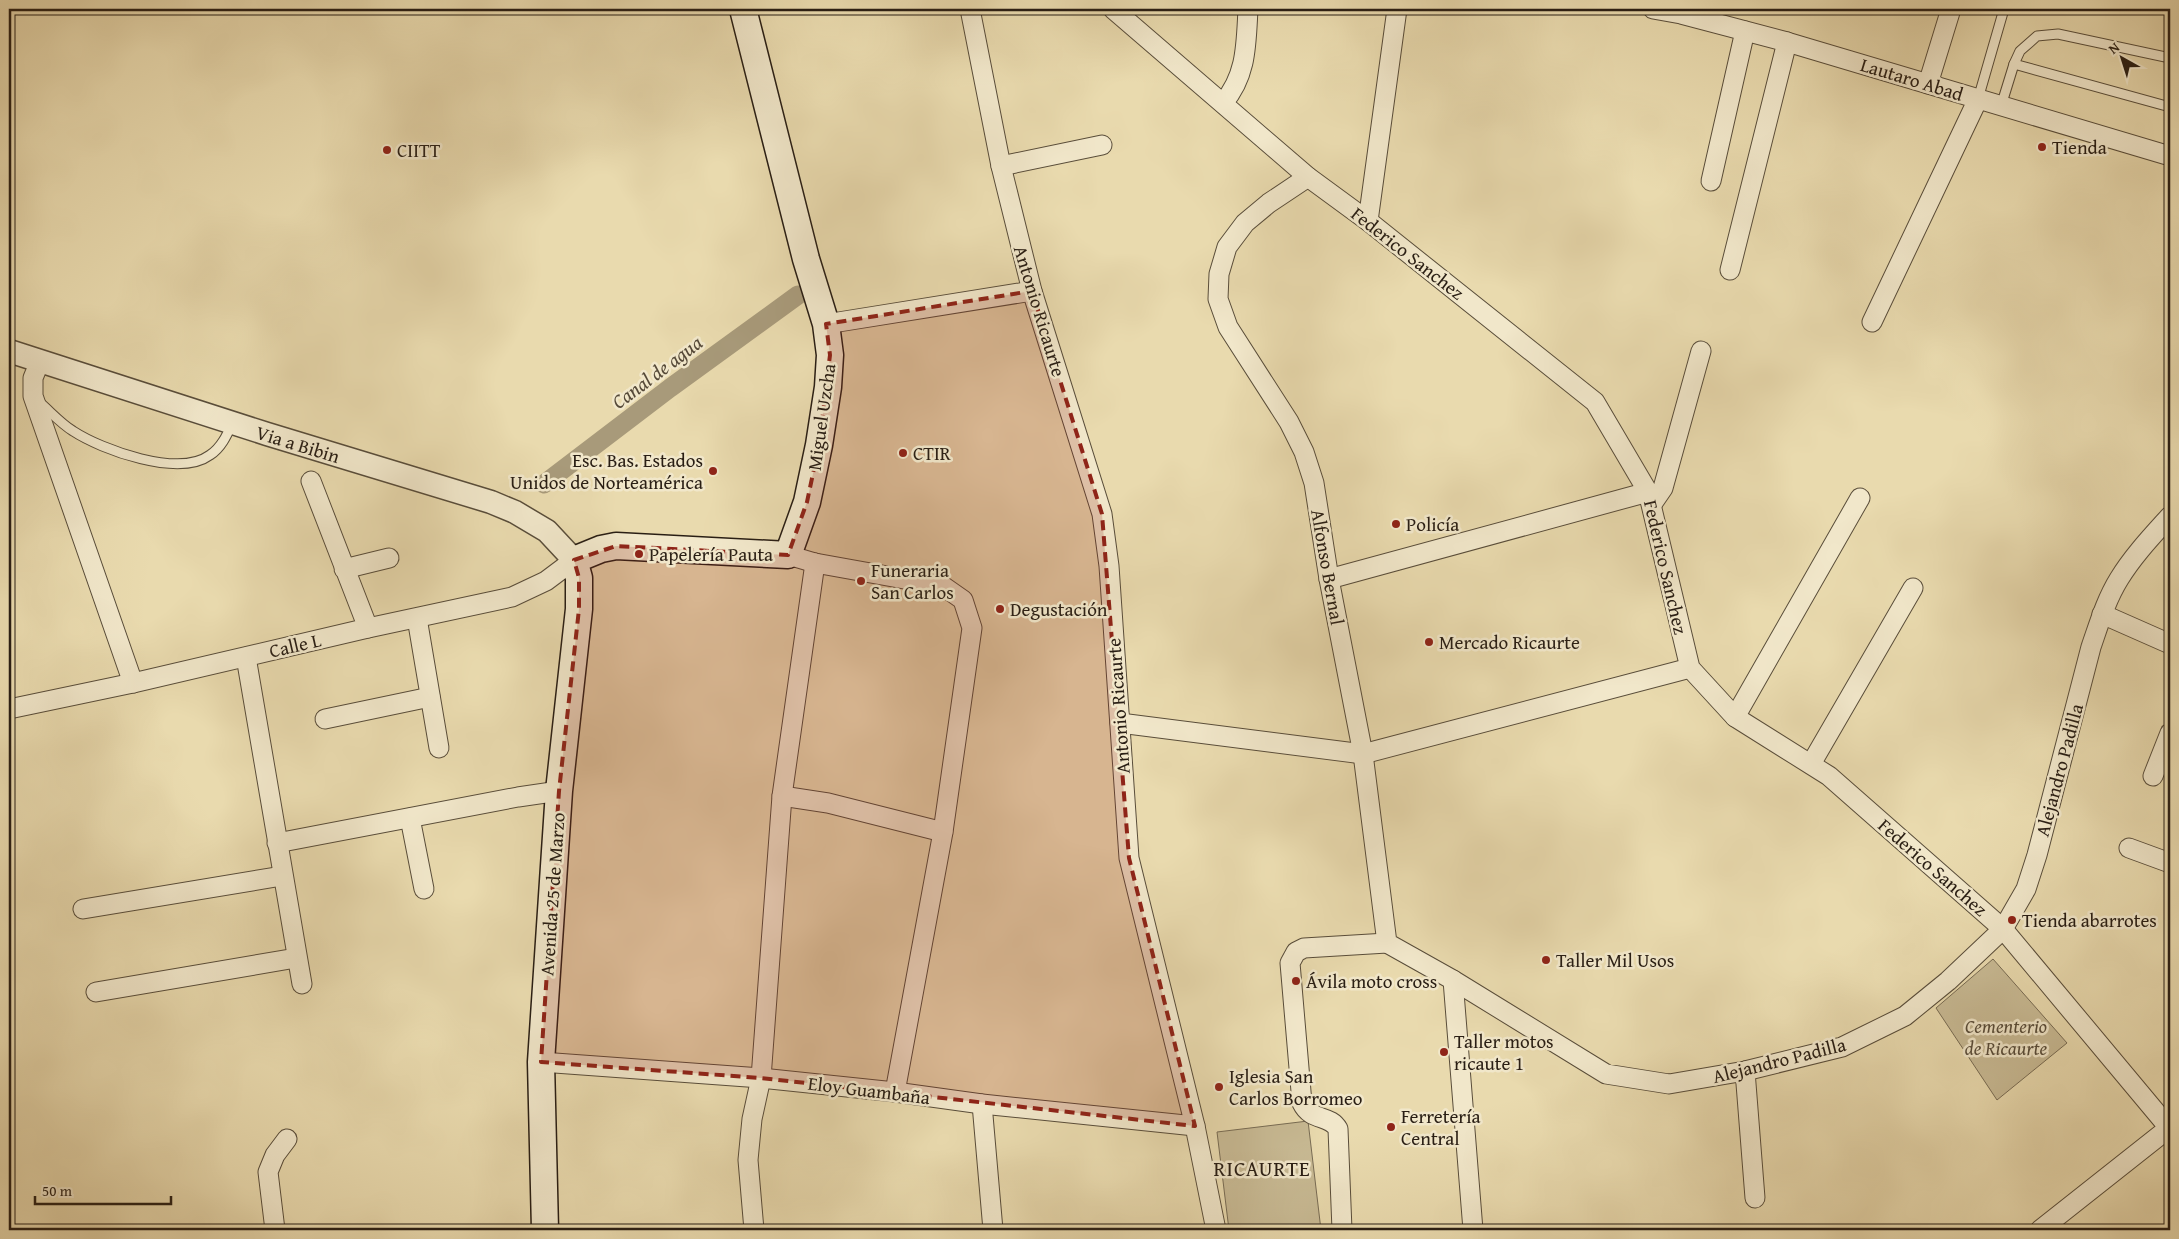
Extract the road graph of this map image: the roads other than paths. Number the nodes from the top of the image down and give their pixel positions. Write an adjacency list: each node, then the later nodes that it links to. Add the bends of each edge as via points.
1 (743, 9): 28 (main road, Miguel Uzcha, via 806,259)
2 (970, 9): 21 (street, Antonio Ricaurte)
3 (1113, 9): 16 (street, Federico Sanchez)
4 (1248, 9): 16 (street, via 1241,75)
5 (1397, 9): 24 (street)
6 (1653, 9): 9 (street, Lautaro Abad)
7 (1951, 9): 14 (street)
8 (2004, 9): 15 (lane)
9 (1675, 11): 10 (street, Lautaro Abad)
10 (1745, 31): 11 (street, Lautaro Abad); 23 (street)
11 (1787, 42): 14 (street, Lautaro Abad); 25 (street)
12 (2170, 58): 13 (lane, via 2058,34 2037,36 2020,51)
13 (2014, 64): 17 (lane); 18 (lane)
14 (1928, 84): 15 (street, Lautaro Abad)
15 (1978, 99): 17 (street, Lautaro Abad); 27 (street)
16 (1222, 104): 22 (street, Federico Sanchez)
17 (2001, 106): 20 (street, Lautaro Abad)
18 (2170, 107)
19 (1102, 144): 21 (street)
20 (2170, 156)
21 (1001, 166): 26 (street, Antonio Ricaurte)
22 (1308, 177): 24 (street, Federico Sanchez); 43 (street, Alfonso Bernal, via 1245,223 1227,247 1219,274 1218,299 1228,327 1289,422 1304,452 1314,483)
23 (1711, 181)
24 (1368, 221): 35 (street, Federico Sanchez, via 1595,402)
25 (1730, 270)
26 (1032, 291): 28 (street); 56 (street, Antonio Ricaurte, via 1102,514 1109,566)
27 (1872, 322)
28 (826, 324): 38 (main road, Miguel Uzcha, via 830,355 820,445 807,502)
29 (9, 351): 31 (street, Via a Bibin)
30 (1700, 351): 35 (street, via 1663,488)
31 (40, 361): 32 (street, via 33,378); 33 (street, Via a Bibin)
32 (33, 396): 33 (lane, via 73,431 114,450 155,463 187,464 210,455 225,438); 51 (street)
33 (232, 423): 40 (street, Via a Bibin, via 491,502 547,531)
34 (311, 480): 42 (street)
35 (1650, 498): 43 (street); 50 (street, Federico Sanchez)
36 (1860, 498): 54 (street)
37 (2170, 516): 45 (street, Alejandro Padilla, via 2119,579)
38 (788, 555): 40 (main road, via 616,546); 41 (street)
39 (389, 558): 42 (street)
40 (574, 560): 46 (street, Calle L, via 546,581 512,596); 62 (main road, Avenida 25 de Marzo, via 579,578 579,609)
41 (816, 563): 63 (street); 65 (street, via 943,586 963,600 972,628)
42 (344, 569): 47 (street)
43 (1329, 579): 59 (street, Alfonso Bernal)
44 (1913, 588): 60 (street)
45 (2102, 614): 48 (street); 72 (street, Alejandro Padilla, via 2026,889)
46 (417, 618): 47 (street, Calle L); 52 (street)
47 (368, 628): 49 (street, Calle L)
48 (2170, 644)
49 (246, 657): 51 (street, Calle L); 66 (street)
50 (1690, 668): 54 (street, Federico Sanchez); 59 (street)
51 (133, 683): 53 (street, Calle L)
52 (430, 697): 55 (street); 58 (street)
53 (9, 709)
54 (1735, 717): 60 (street, Federico Sanchez)
55 (325, 719)
56 (1120, 723): 59 (street); 83 (street, Antonio Ricaurte, via 1129,858)
57 (2170, 733): 61 (street)
58 (438, 748)
59 (1362, 754): 73 (street, Alfonso Bernal)
60 (1811, 764): 72 (street, Federico Sanchez, via 1829,776)
61 (2153, 776)
62 (559, 791): 64 (street); 78 (main road, Avenida 25 de Marzo)
63 (782, 796): 65 (street, via 828,803); 80 (street)
64 (410, 818): 66 (street); 70 (street)
65 (943, 832): 81 (street)
66 (277, 843): 69 (street)
67 (2129, 848): 68 (street)
68 (2170, 863)
69 (282, 876): 71 (street); 74 (street)
70 (424, 888)
71 (83, 909)
72 (2003, 929): 79 (street, Alejandro Padilla, via 1905,1016 1842,1048); 84 (street, Federico Sanchez)
73 (1387, 943): 75 (street); 92 (street, via 1304,948 1296,952 1290,963 1302,1103 1311,1115 1332,1121 1338,1129)
74 (296, 958): 76 (street); 77 (street)
75 (1453, 980): 79 (street, Alejandro Padilla, via 1606,1074 1669,1084); 93 (street)
76 (302, 984)
77 (96, 992)
78 (541, 1062): 80 (street, Eloy Guambaña); 88 (main road, Avenida 25 de Marzo)
79 (1745, 1071): 86 (street)
80 (761, 1078): 81 (street, Eloy Guambaña); 89 (street, via 748,1160)
81 (895, 1092): 82 (street, Eloy Guambaña)
82 (982, 1104): 83 (street, Eloy Guambaña); 90 (street)
83 (1195, 1126): 91 (street, Antonio Ricaurte)
84 (2170, 1128): 94 (street)
85 (287, 1138): 87 (street, via 268,1172)
86 (1755, 1198)
87 (275, 1230)
88 (545, 1230)
89 (754, 1230)
90 (993, 1230)
91 (1216, 1230)
92 (1342, 1230)
93 (1472, 1230)
94 (2040, 1230)

